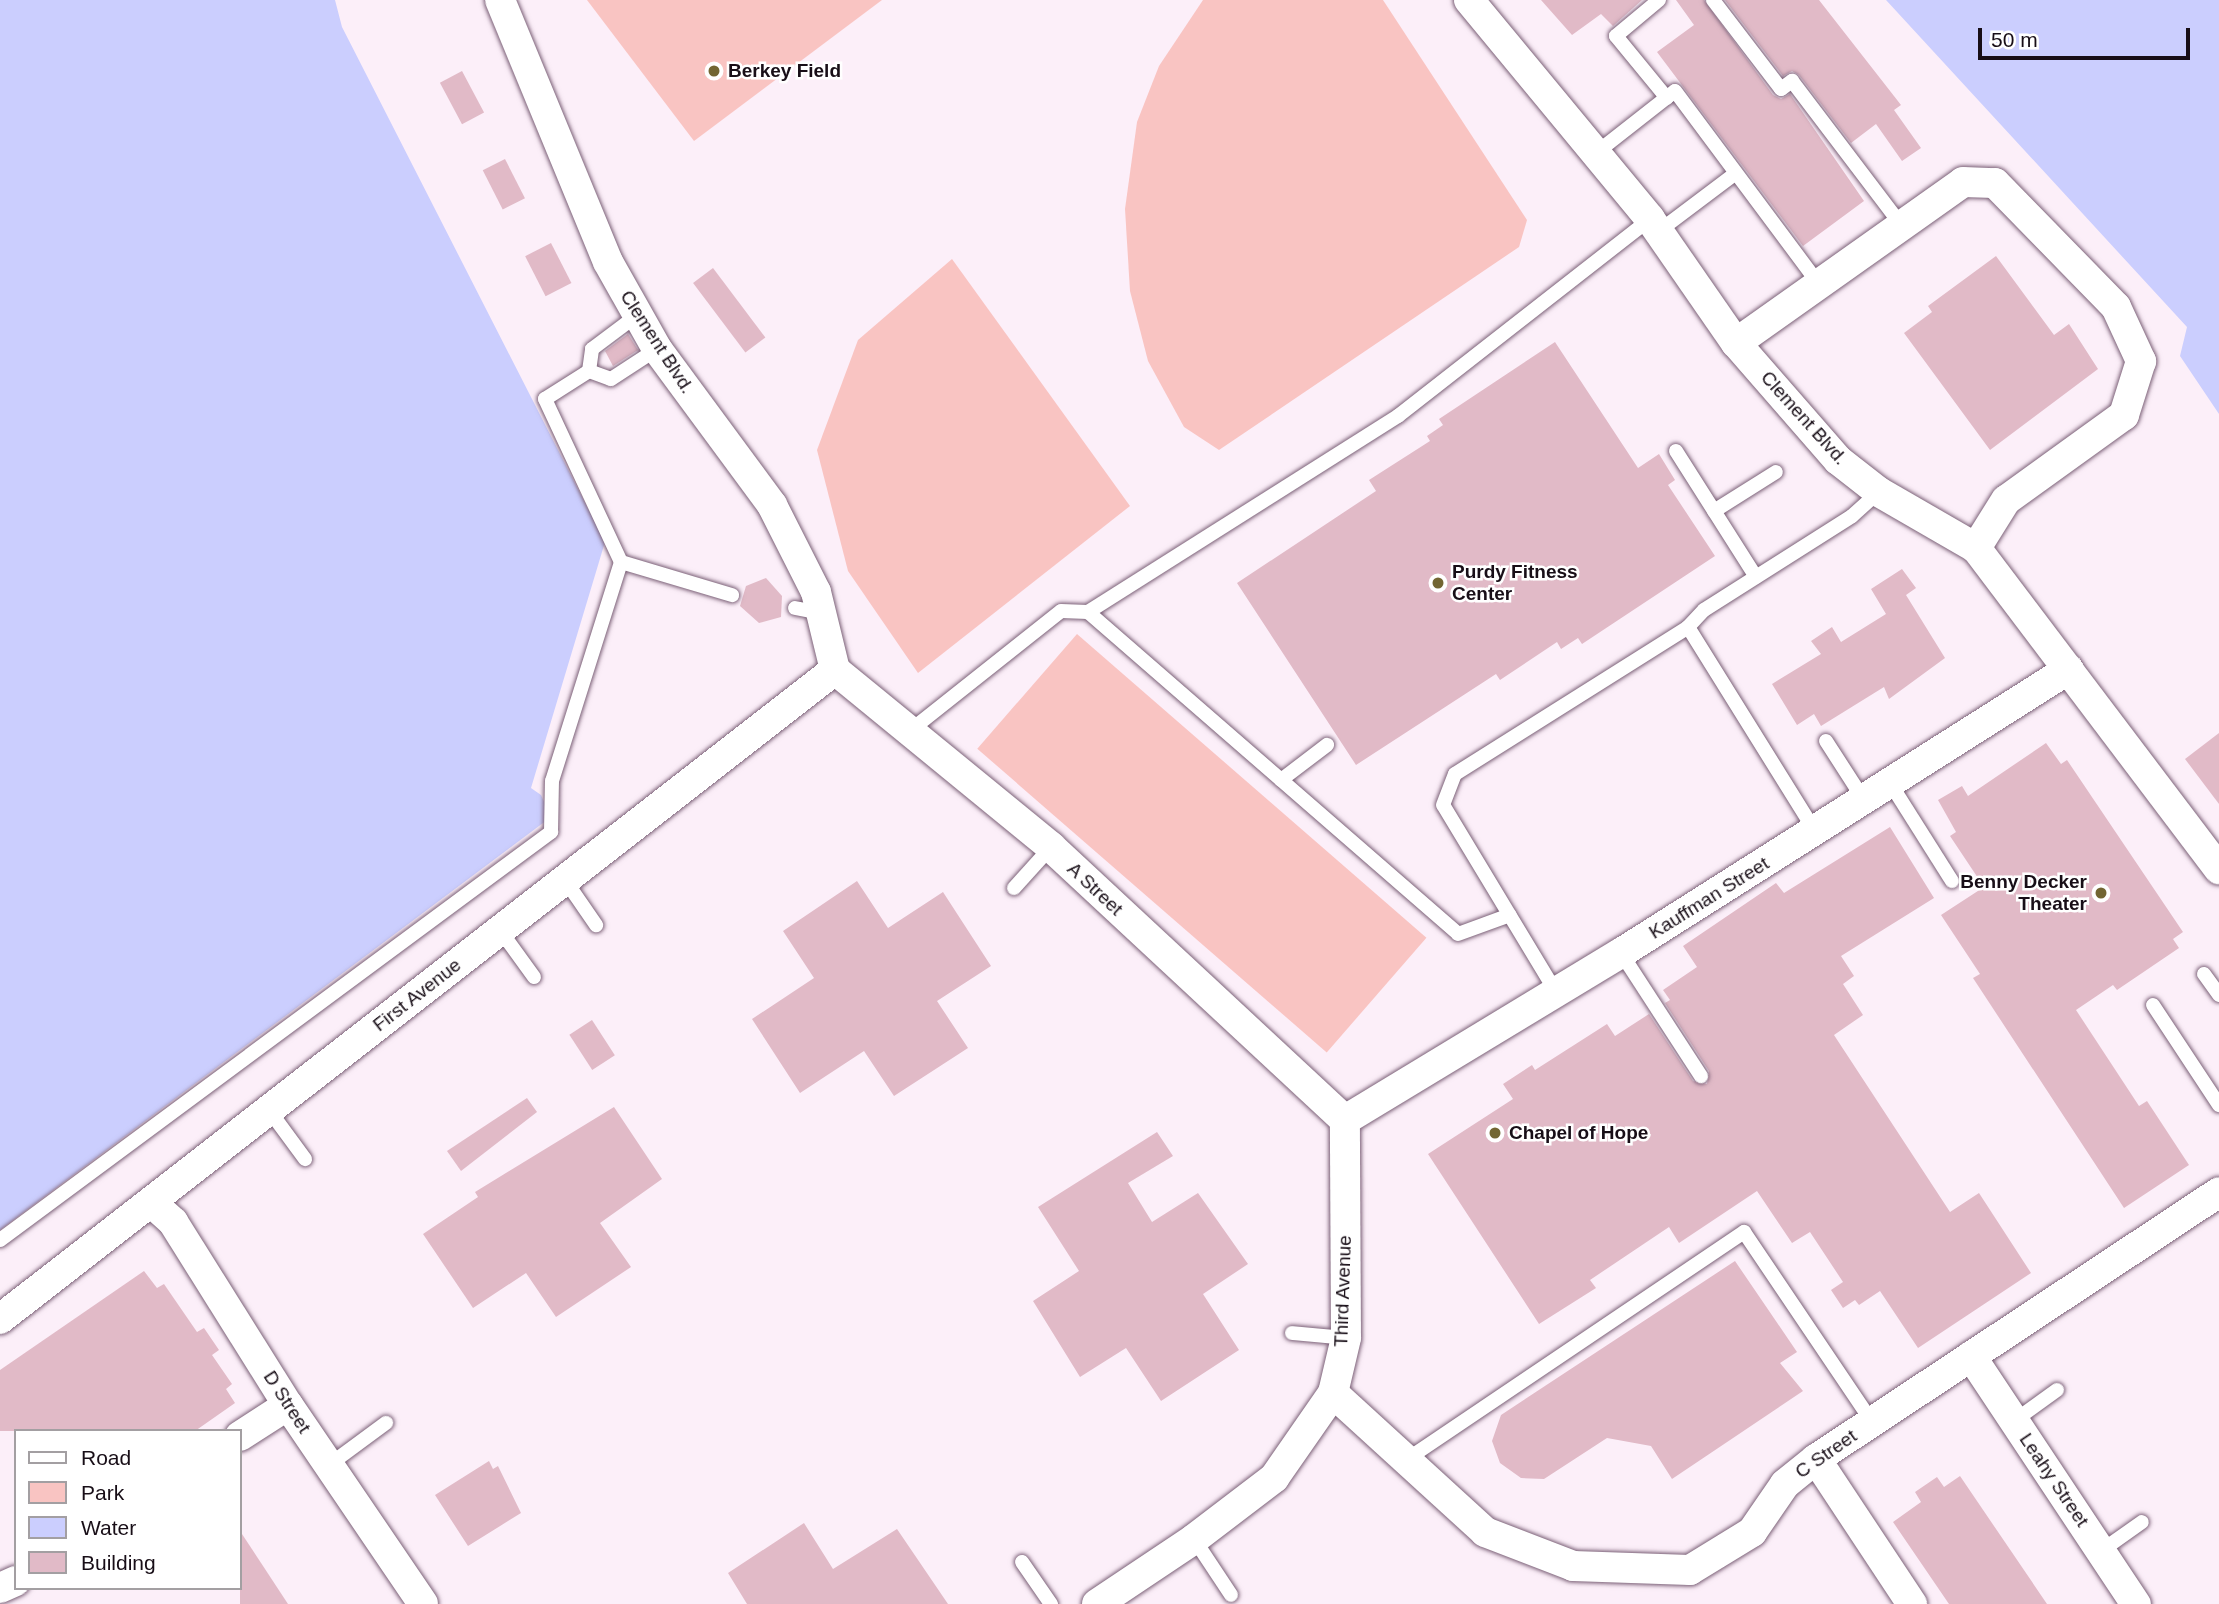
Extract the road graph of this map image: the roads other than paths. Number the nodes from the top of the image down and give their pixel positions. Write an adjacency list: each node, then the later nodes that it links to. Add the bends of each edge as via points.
1 (500, 0): 11 (street, Clement Blvd., via 608,262)
2 (1469, 0): 6 (street, Clement Blvd.)
3 (1660, 0): 5 (lane, via 1616,36)
4 (1713, 0): 9 (lane, via 1781,89 1792,81)
5 (1667, 98): 6 (lane); 7 (lane, via 1675,91)
6 (1596, 153): 8 (street, Clement Blvd.)
7 (1736, 173): 8 (lane); 10 (lane)
8 (1654, 225): 12 (street, Clement Blvd.); 24 (lane, via 1398,416)
9 (1902, 226): 10 (street); 19 (street, via 1963,182 1995,183 2116,307 2141,361 2124,415 2006,500)
10 (1819, 284): 12 (street)
11 (636, 316): 13 (street, Clement Blvd.); 14 (lane, via 592,349)
12 (1736, 343): 17 (street, Clement Blvd., via 1839,460)
13 (657, 349): 14 (lane, via 611,379); 25 (street, Clement Blvd., via 772,505)
14 (589, 372): 20 (lane, via 545,399)
15 (1676, 451): 18 (lane)
16 (1776, 472): 18 (lane)
17 (1879, 492): 19 (street, Clement Blvd.); 21 (lane, via 1852,516)
18 (1714, 511): 21 (lane)
19 (1976, 548): 27 (street, Clement Blvd.)
20 (621, 562): 22 (lane); 57 (lane, via 552,782 551,832)
21 (1756, 577): 26 (lane, via 1704,610)
22 (732, 595)
23 (795, 608): 25 (lane)
24 (1088, 612): 29 (lane, via 1060,611); 32 (lane)
25 (824, 613): 28 (street, Clement Blvd.)
26 (1688, 627): 35 (lane); 41 (lane, via 1455,774 1443,805)
27 (2069, 669): 33 (street, Kauffman Street); 37 (street, Clement Blvd.)
28 (835, 670): 29 (street, A Street); 38 (street, First Avenue)
29 (911, 730): 36 (street, A Street)
30 (1826, 741): 34 (lane)
31 (1327, 745): 32 (lane)
32 (1280, 780): 41 (lane, via 1458,933)
33 (1890, 783): 34 (street, Kauffman Street); 39 (lane)
34 (1864, 800): 35 (street, Kauffman Street)
35 (1815, 831): 44 (street, Kauffman Street)
36 (1051, 848): 40 (lane); 53 (street, A Street)
37 (2219, 869)
38 (565, 880): 42 (lane); 43 (street, First Avenue)
39 (1952, 881)
40 (1014, 888)
41 (1510, 915): 47 (lane)
42 (596, 925)
43 (500, 930): 46 (lane); 52 (street, First Avenue)
44 (1621, 953): 47 (street, Kauffman Street); 50 (lane)
45 (2204, 974): 48 (lane)
46 (534, 977)
47 (1556, 992): 53 (street, Kauffman Street)
48 (2219, 995)
49 (2153, 1005): 51 (lane)
50 (1701, 1076)
51 (2219, 1105)
52 (269, 1110): 54 (lane); 56 (street, First Avenue)
53 (1345, 1120): 60 (street, Third Avenue)
54 (305, 1159)
55 (2219, 1192): 61 (street, C Street)
56 (151, 1202): 58 (street, First Avenue); 64 (street, D Street, via 173,1222)
57 (0, 1240)
58 (0, 1319)
59 (1292, 1333): 60 (lane)
60 (1346, 1338): 63 (street, Third Avenue)
61 (1971, 1356): 65 (street, Leahy Street); 66 (street, C Street)
62 (2056, 1390): 65 (lane)
63 (1333, 1393): 70 (street, C Street); 73 (street, Third Avenue, via 1274,1478)
64 (288, 1405): 68 (street); 71 (street, D Street)
65 (2014, 1421): 74 (street, Leahy Street)
66 (1872, 1422): 69 (street, C Street); 70 (lane, via 1744,1232)
67 (386, 1423): 71 (lane)
68 (242, 1435)
69 (1816, 1460): 70 (street, C Street, via 1785,1484 1752,1532 1690,1570 1573,1566 1485,1532); 80 (street)
70 (1406, 1461)
71 (329, 1465): 77 (street, D Street)
72 (2142, 1522): 74 (lane)
73 (1194, 1539): 76 (lane); 79 (street, Third Avenue)
74 (2101, 1551): 81 (street, Leahy Street)
75 (1022, 1562): 78 (lane)
76 (1231, 1595)
77 (424, 1604)
78 (1051, 1604)
79 (1097, 1604)
80 (1912, 1604)
81 (2136, 1604)

